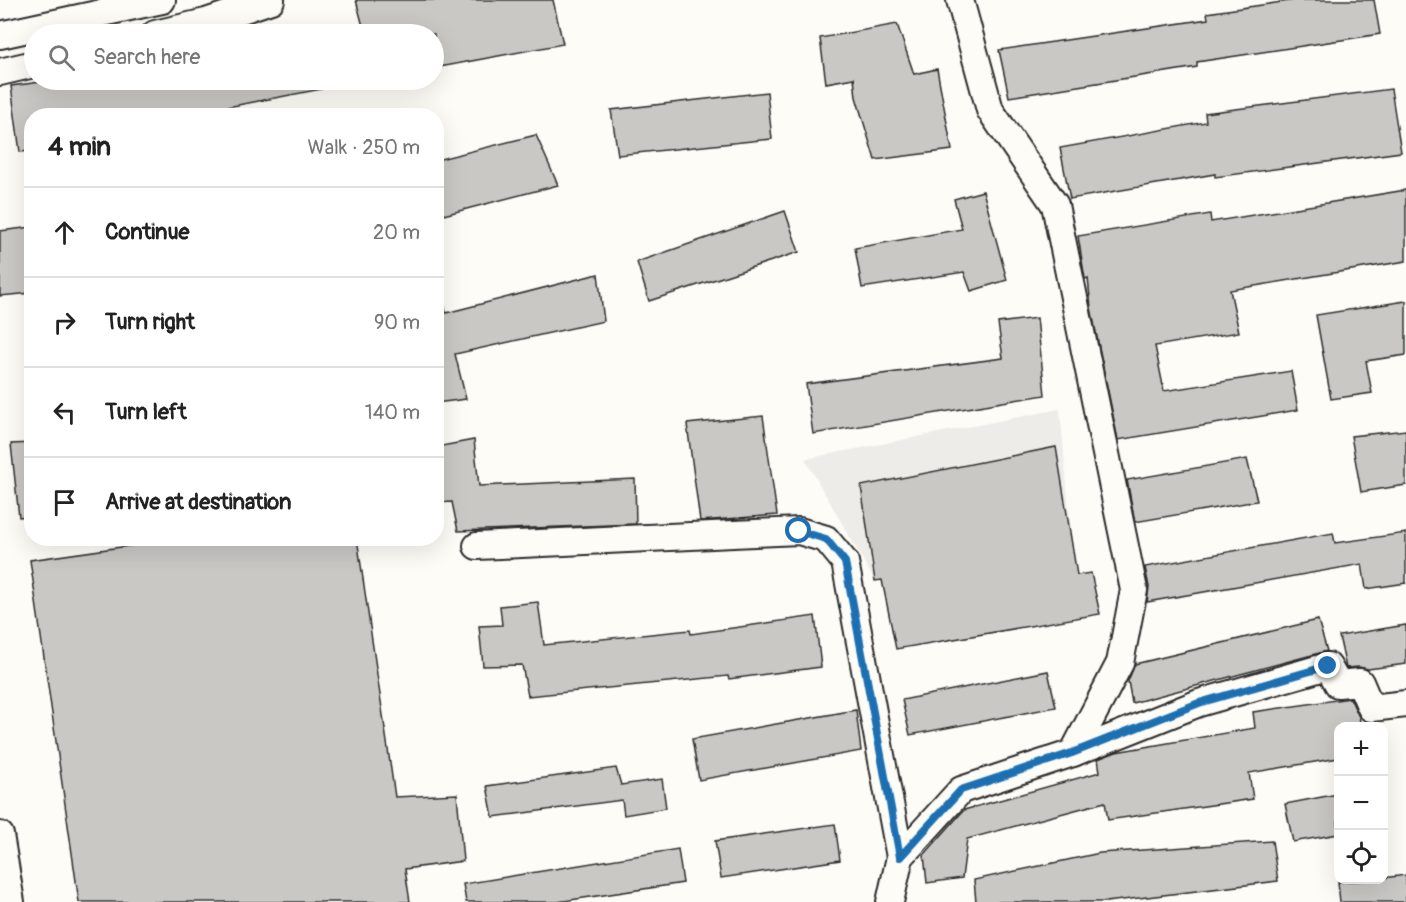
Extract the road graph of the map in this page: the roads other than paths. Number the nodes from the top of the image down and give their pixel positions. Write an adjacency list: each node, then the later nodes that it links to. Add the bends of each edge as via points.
1 (162, 0): 4 (street)
2 (271, 0): 5 (street)
3 (960, 0): 12 (street, via 990,110 1055,205 1134,590 1120,663)
4 (51, 24)
5 (198, 24)
6 (24, 30): 7 (street)
7 (0, 35)
8 (24, 66): 9 (street)
9 (0, 72)
10 (477, 546): 14 (street, via 799,531 826,539 845,562)
11 (1406, 704): 12 (street, via 1371,708 1360,682 1338,684 1328,666 1199,703)
12 (1072, 753): 14 (street, via 961,790)
13 (0, 835): 15 (street)
14 (900, 857): 16 (street)
15 (11, 902)
16 (890, 902)

